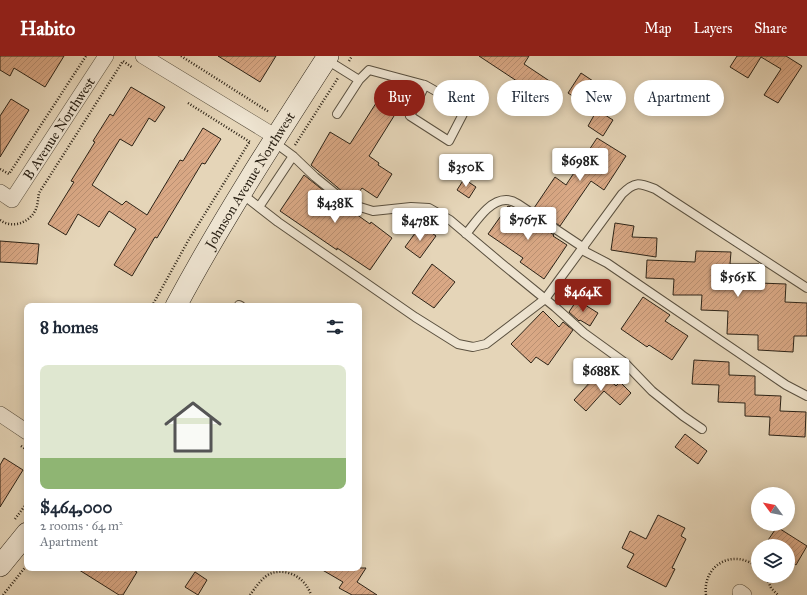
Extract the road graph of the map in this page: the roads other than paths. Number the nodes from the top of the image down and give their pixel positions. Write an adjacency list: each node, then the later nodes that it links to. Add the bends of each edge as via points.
1 (106, 56): 11 (street, B Avenue Northwest)
2 (143, 56): 8 (street)
3 (327, 58): 4 (lane); 8 (street, Johnson Avenue Northwest)
4 (359, 80): 5 (lane, via 369,70); 7 (lane)
5 (406, 80)
6 (425, 85): 6 (lane, via 448,98 463,114 449,141 410,116)
7 (337, 114)
8 (274, 139): 9 (lane); 10 (street, Johnson Avenue Northwest)
9 (294, 156): 12 (lane); 13 (lane, via 315,177 348,203 373,211 429,208 450,220)
10 (242, 194): 12 (lane); 17 (street, Johnson Avenue Northwest)
11 (6, 196)
12 (259, 207): 16 (lane, via 415,317 458,344 473,348 486,344)
13 (466, 234): 14 (lane, via 490,206 507,199); 16 (lane)
14 (583, 249): 15 (lane, via 622,194 631,185 641,184 655,189); 16 (lane); 18 (lane, via 786,385)
15 (807, 288)
16 (545, 299): 20 (lane, via 584,333 624,362 652,391)
17 (178, 303)
18 (807, 396)
19 (0, 414): 21 (street)
20 (702, 429)
21 (24, 430)
22 (24, 537): 23 (street)
23 (0, 566)

